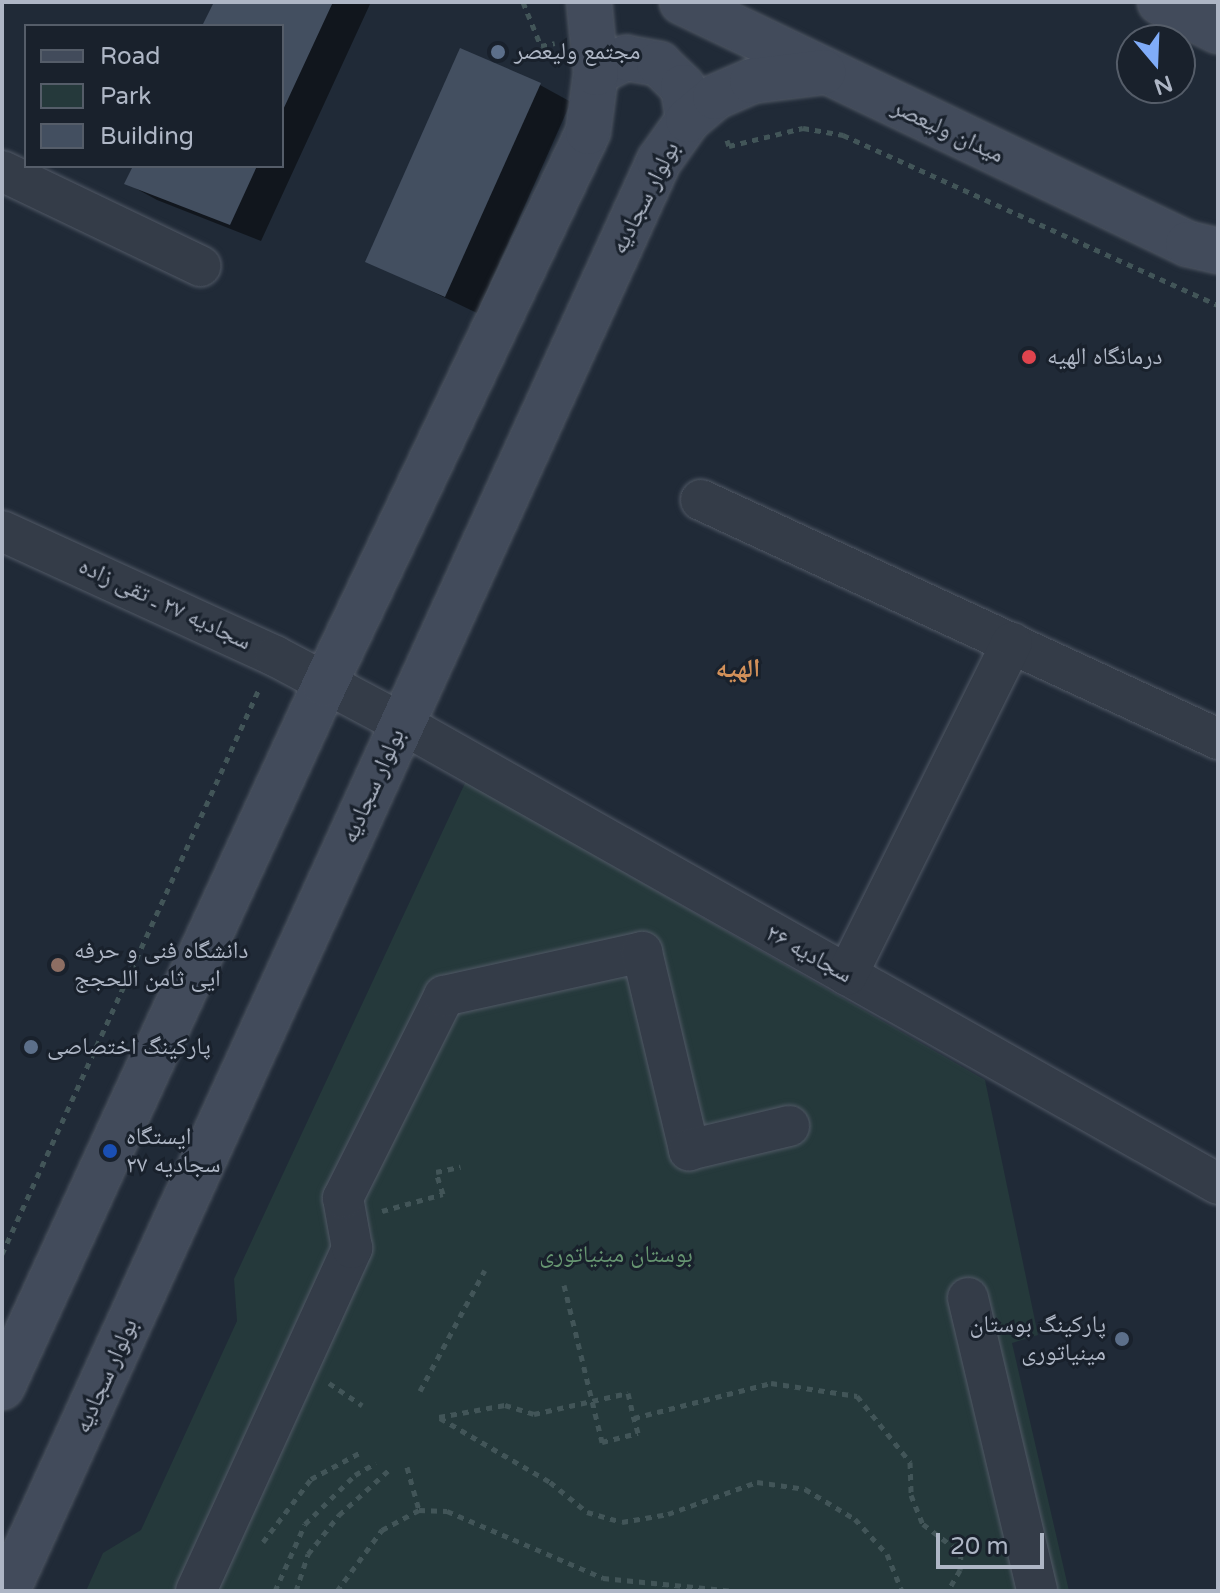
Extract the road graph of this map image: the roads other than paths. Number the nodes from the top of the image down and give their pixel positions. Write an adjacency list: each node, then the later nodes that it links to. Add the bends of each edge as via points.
1 (589, 2): 6 (main road)
2 (682, 2): 5 (main road, میدان ولیعصر)
3 (1160, 2): 4 (main road)
4 (1218, 31)
5 (823, 72): 7 (main road, via 752,81); 9 (main road, میدان ولیعصر)
6 (596, 73): 7 (main road, via 626,58 659,64); 14 (main road, via 588,132)
7 (702, 108): 15 (main road, بولوار سجادیه, via 659,161)
8 (2, 171): 10 (street)
9 (1208, 244)
10 (200, 266)
11 (701, 500): 13 (street)
12 (2, 531): 14 (street, سجادیه ۲۷ ـ تقی زاده)
13 (1012, 643): 16 (street); 17 (street)
14 (325, 684): 15 (street, سجادیه ۲۷ ـ تقی زاده); 21 (main road)
15 (401, 723): 17 (street, سجادیه ۲۶); 22 (main road, بولوار سجادیه)
16 (1218, 739)
17 (847, 975): 19 (street, سجادیه ۲۶)
18 (789, 1126): 23 (street, via 689,1150 642,952 444,996 343,1198 352,1248)
19 (1218, 1184)
20 (968, 1298): 24 (street)
21 (2, 1387)
22 (7, 1591)
23 (196, 1591)
24 (1037, 1591)

